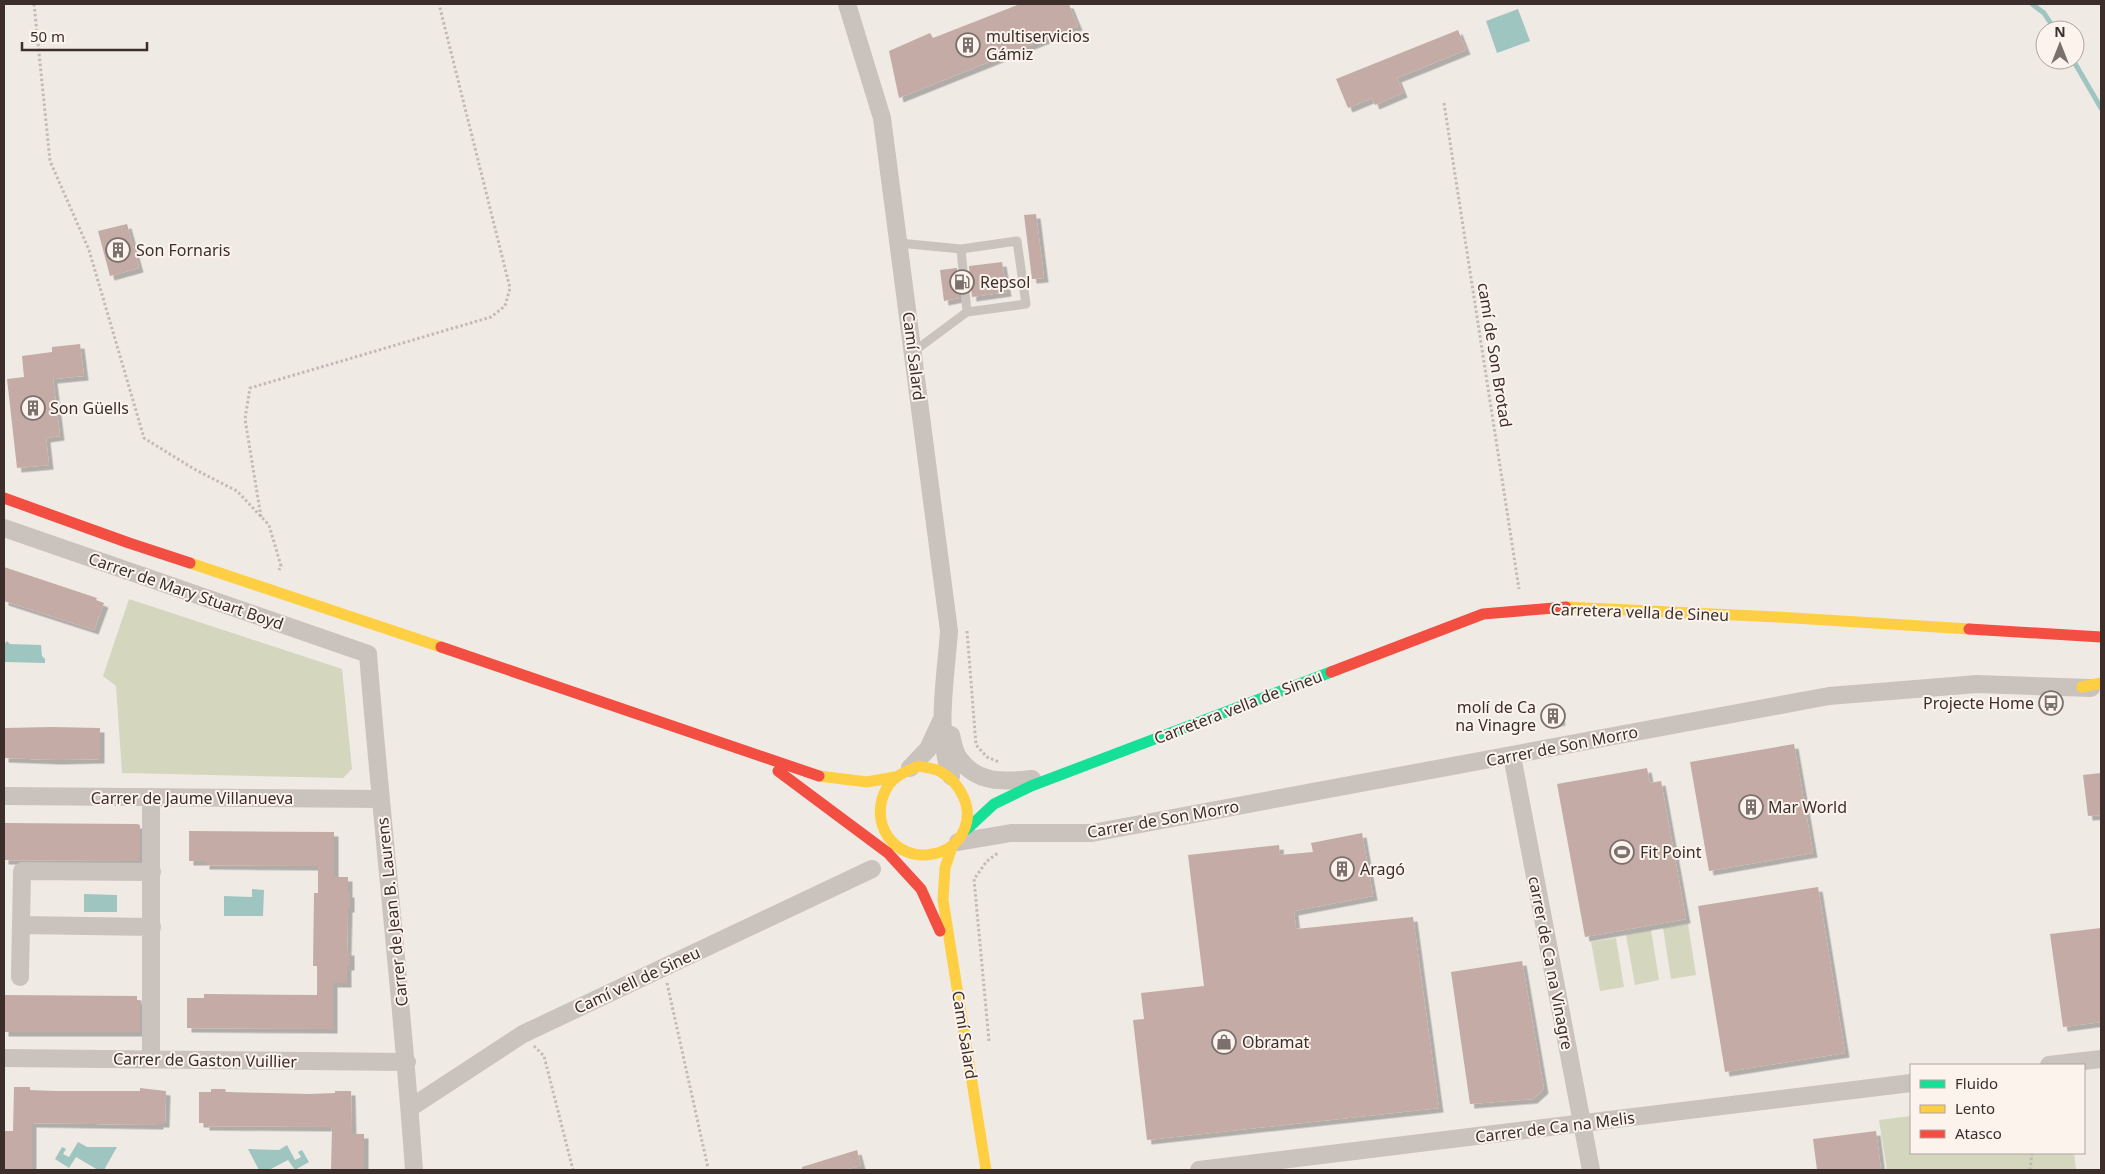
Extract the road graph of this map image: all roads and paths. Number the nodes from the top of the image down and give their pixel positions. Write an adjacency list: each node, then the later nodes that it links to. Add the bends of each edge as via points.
1 (34, 4): 10 (path, via 50,161 89,250 144,438 237,491)
2 (439, 4): 10 (path, via 510,288 505,306 492,317 250,388 245,419)
3 (847, 4): 5 (street, Camí Salard, via 882,118)
4 (1444, 103): 13 (path, camí de Son Brotad)
5 (899, 243): 6 (lane); 8 (street, Camí Salard)
6 (961, 249): 7 (lane); 7 (lane, via 1017,241 1026,304)
7 (967, 312): 8 (lane)
8 (913, 352): 19 (street, Camí Salard, via 949,631)
9 (4, 498): 12 (main road, via 129,544)
10 (261, 517): 12 (path, via 269,525 281,566)
11 (4, 528): 15 (street, Carrer de Mary Stuart Boyd)
12 (272, 589): 21 (main road)
13 (1522, 610): 14 (main road, Carretera vella de Sineu, via 1560,607 1777,617); 24 (main road, Carretera vella de Sineu, via 1483,614)
14 (2101, 637)
15 (368, 654): 34 (street, Carrer de Jean B. Laurens)
16 (2101, 683): 17 (main road)
17 (2082, 687): 18 (street, Carrer de Son Morro); 22 (street, Carrer de Son Morro, via 1977,684 1829,696)
18 (2101, 690)
19 (945, 692): 20 (street, Camí Salard); 24 (street, via 957,756 970,771 984,779 1008,782)
20 (943, 714): 23 (street, Camí Salard, via 934,740); 27 (street, Camí Salard, via 945,752)
21 (755, 753): 26 (main road); 45 (main road, via 860,831 907,872 921,890)
22 (1512, 756): 37 (street, Carrer de Son Morro, via 1092,833 1003,834); 55 (street, carrer de Ca na Vinagre)
23 (910, 768): 25 (main road); 27 (main road, via 928,766)
24 (1059, 775): 28 (main road, Carretera vella de Sineu)
25 (895, 777): 26 (main road, via 867,782); 36 (main road, via 879,802)
26 (825, 778): 29 (main road)
27 (954, 779): 30 (main road); 37 (main road, via 967,805 968,818)
28 (1031, 786): 31 (main road, Carretera vella de Sineu); 37 (main road, Carretera vella de Sineu, via 994,804)
29 (839, 789)
30 (973, 789)
31 (994, 792)
32 (4, 796): 33 (street, Carrer de Jaume Villanueva)
33 (151, 797): 34 (street, Carrer de Jaume Villanueva); 39 (street)
34 (380, 799): 51 (street, Carrer de Jean B. Laurens)
35 (871, 813): 36 (main road)
36 (881, 824): 37 (main road, via 888,839 918,860 934,855)
37 (959, 839): 41 (main road, Camí Salard, via 945,868)
38 (872, 869): 44 (street, Camí vell de Sineu)
39 (152, 872): 42 (street, via 22,871); 43 (street)
40 (931, 879): 41 (main road, Camí Salard)
41 (943, 900): 45 (main road, Camí Salard)
42 (21, 925): 43 (street); 46 (street)
43 (152, 927): 49 (street)
44 (664, 968): 47 (street, Camí vell de Sineu); 58 (path)
45 (955, 969): 57 (main road, Camí Salard)
46 (20, 977)
47 (523, 1034): 54 (street, Camí vell de Sineu); 60 (path, via 544,1056)
48 (4, 1058): 49 (street, Carrer de Gaston Vuillier)
49 (151, 1059): 51 (street, Carrer de Gaston Vuillier)
50 (2101, 1059): 52 (street)
51 (407, 1062): 54 (street, Carrer de Jean B. Laurens)
52 (2058, 1064)
53 (1910, 1083): 55 (street, Carrer de Ca na Melis)
54 (410, 1108): 59 (street, Carrer de Jean B. Laurens)
55 (1582, 1124): 62 (street, Carrer de Ca na Melis); 63 (street, carrer de Ca na Vinagre)
56 (2032, 1154): 64 (path)
57 (985, 1164): 61 (street)
58 (708, 1168)
59 (414, 1170)
60 (573, 1170)
61 (998, 1170)
62 (1199, 1170)
63 (1591, 1170)
64 (2030, 1170)

